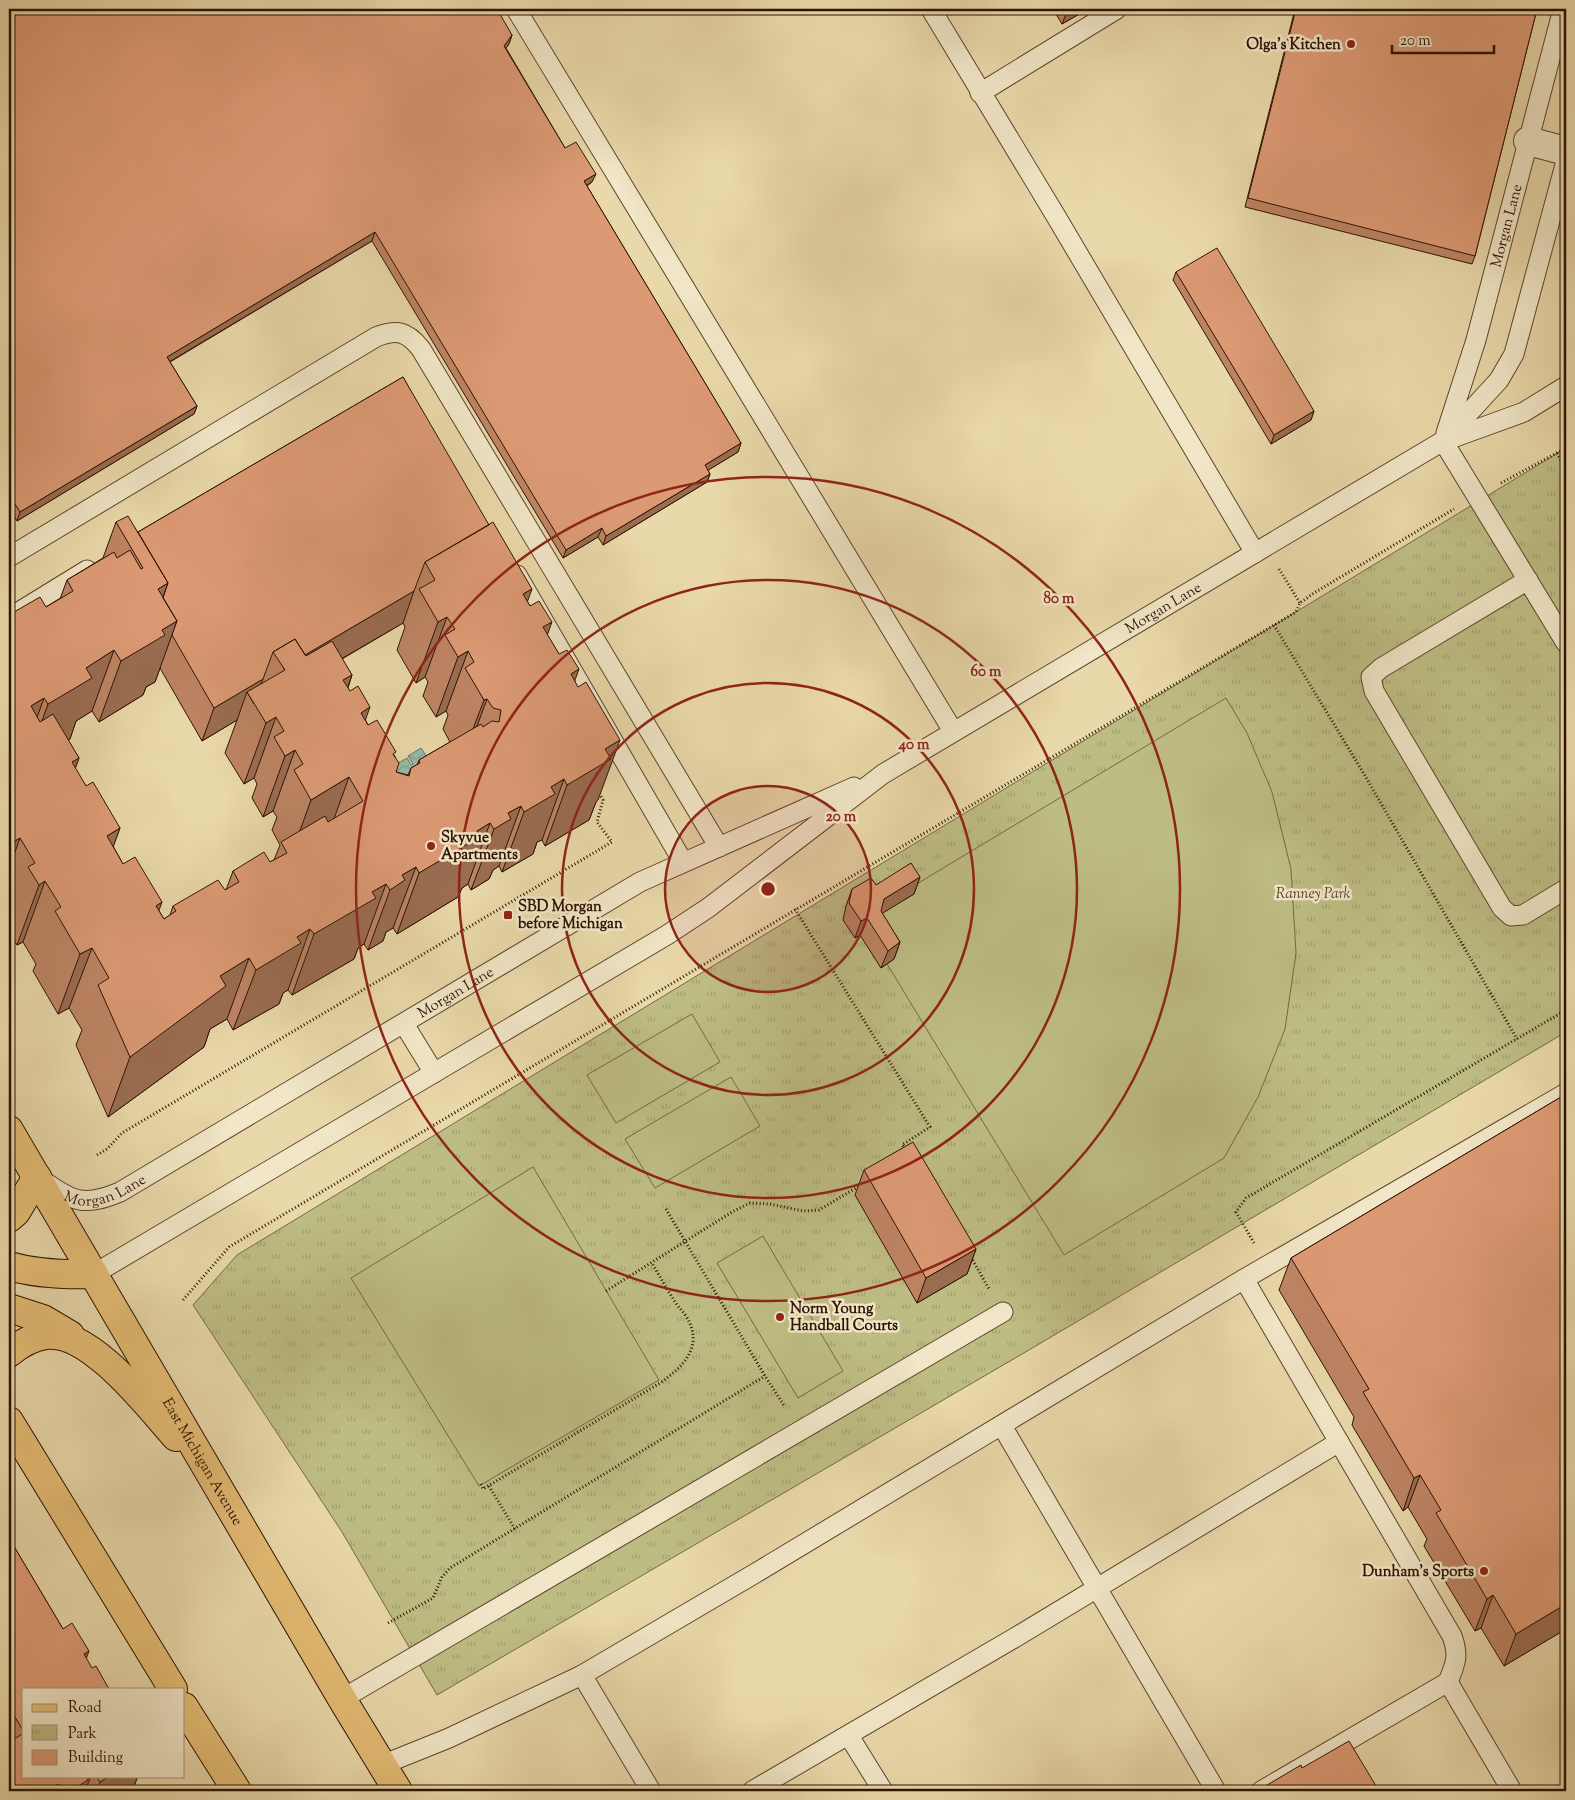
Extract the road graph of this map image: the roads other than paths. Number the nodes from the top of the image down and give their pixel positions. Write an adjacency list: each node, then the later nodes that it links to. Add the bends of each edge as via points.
1 (516, 9): 18 (lane)
2 (931, 9): 5 (lane)
3 (1117, 9): 5 (lane)
4 (1562, 9): 6 (lane, Morgan Lane)
5 (980, 93): 11 (lane)
6 (1528, 141): 7 (street); 10 (lane, Morgan Lane, via 1476,340)
7 (1566, 150)
8 (1566, 161): 10 (lane, Morgan Lane, via 1514,354 1499,380)
9 (1566, 386): 10 (lane, via 1524,412)
10 (1443, 441): 11 (lane, Morgan Lane); 15 (lane)
11 (1260, 550): 18 (lane, Morgan Lane)
12 (9, 557): 20 (lane, via 376,337 389,332 403,333 421,349)
13 (508, 561): 21 (lane)
14 (99, 563): 16 (lane)
15 (1528, 580): 17 (lane); 22 (lane, via 1371,677 1374,691 1502,908 1511,916 1523,915)
16 (9, 618)
17 (1566, 643)
18 (953, 731): 19 (lane, Morgan Lane)
19 (882, 774): 20 (lane, Morgan Lane); 24 (lane, Morgan Lane, via 708,908)
20 (718, 847): 21 (lane, Morgan Lane)
21 (682, 862): 23 (lane, Morgan Lane, via 640,882)
22 (1566, 889)
23 (404, 1024): 24 (lane); 27 (lane, Morgan Lane, via 120,1192 101,1200 81,1202)
24 (434, 1074): 30 (lane, Morgan Lane)
25 (1566, 1094): 31 (lane)
26 (9, 1130): 27 (main road, East Michigan Avenue)
27 (37, 1177): 28 (main road); 30 (main road, East Michigan Avenue)
28 (9, 1218)
29 (9, 1266): 30 (main road, via 29,1272)
30 (94, 1274): 39 (main road, East Michigan Avenue)
31 (1244, 1279): 37 (lane); 38 (lane)
32 (9, 1308): 34 (main road, via 43,1319)
33 (1003, 1312): 44 (lane)
34 (88, 1348): 35 (main road, via 48,1335 24,1342); 39 (main road, via 115,1370)
35 (9, 1353)
36 (9, 1421): 43 (main road)
37 (1002, 1426): 40 (lane); 41 (lane)
38 (1339, 1442): 40 (lane); 42 (lane, via 1452,1636 1457,1651)
39 (212, 1477): 44 (main road, East Michigan Avenue)
40 (1097, 1588): 46 (lane); 53 (lane)
41 (582, 1675): 47 (lane); 50 (lane)
42 (1448, 1682): 54 (lane); 55 (lane)
43 (171, 1688)
44 (342, 1699): 47 (main road, East Michigan Avenue)
45 (185, 1708): 48 (main road)
46 (849, 1736): 51 (lane); 52 (lane)
47 (382, 1765): 49 (main road, East Michigan Avenue)
48 (231, 1782)
49 (398, 1791)
50 (651, 1791)
51 (752, 1791)
52 (883, 1791)
53 (1216, 1791)
54 (1261, 1791)
55 (1512, 1791)

